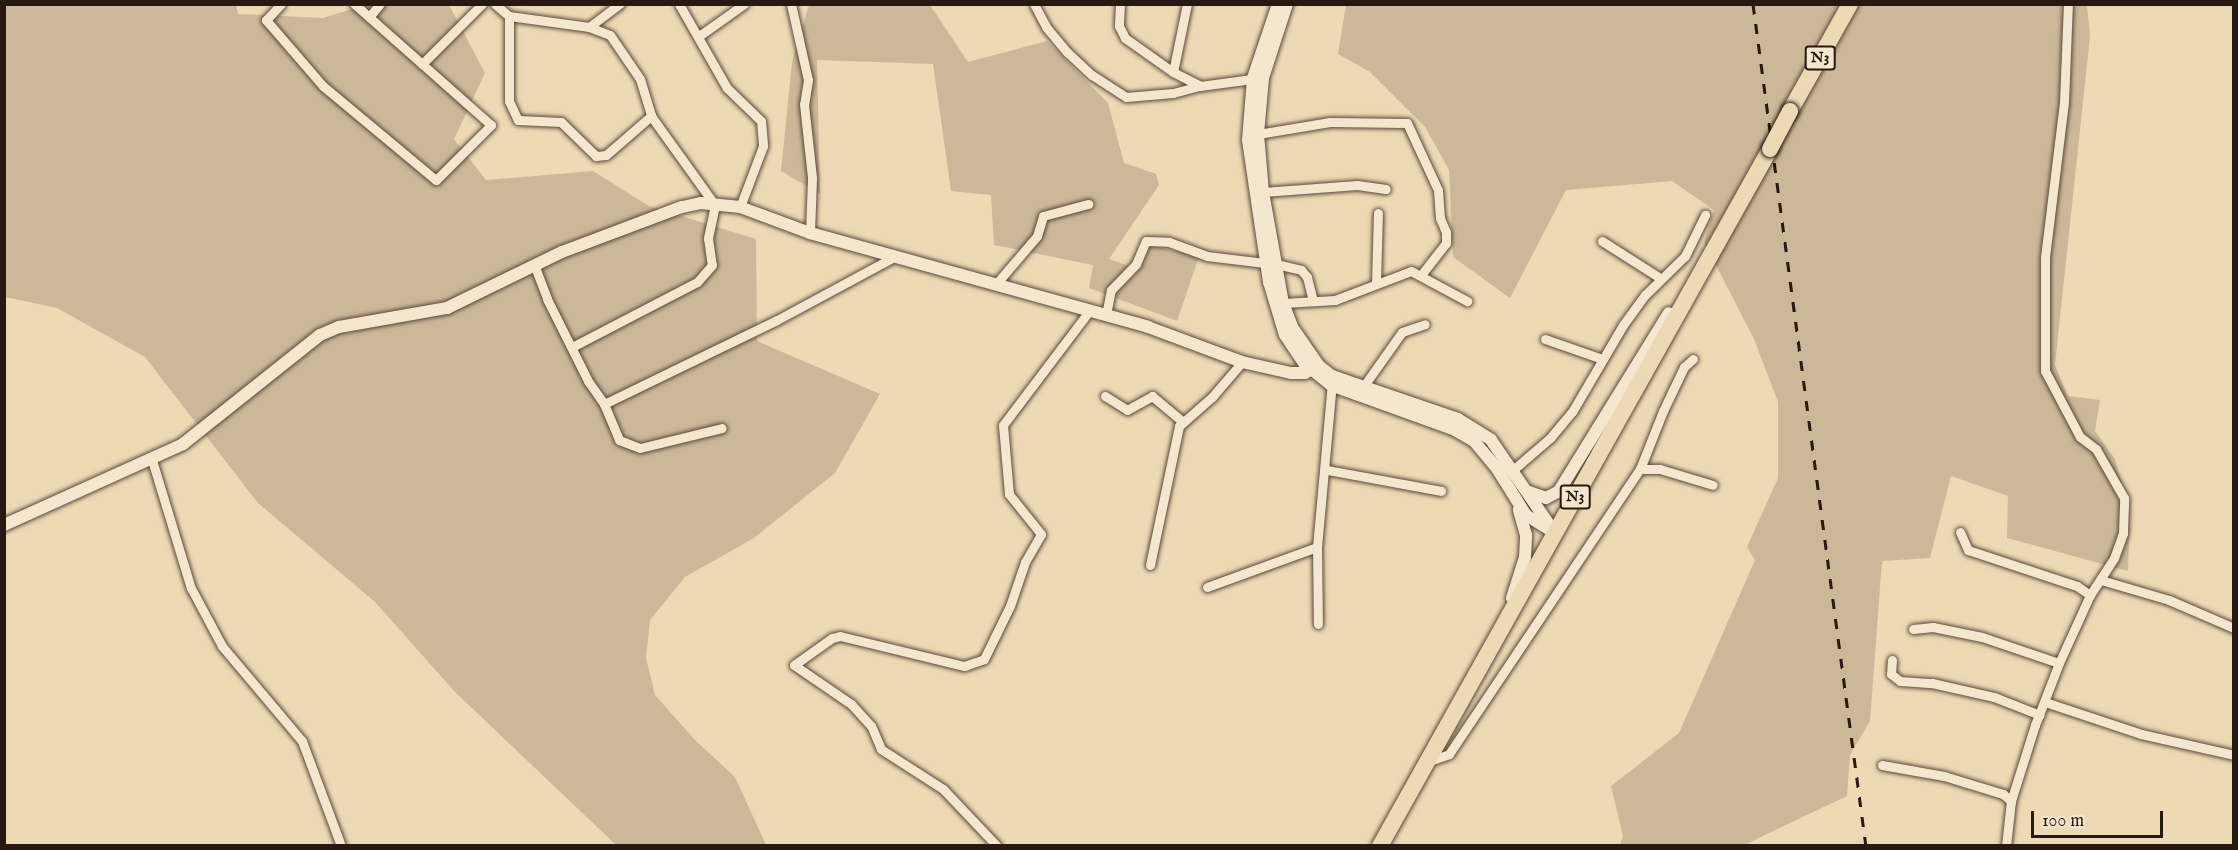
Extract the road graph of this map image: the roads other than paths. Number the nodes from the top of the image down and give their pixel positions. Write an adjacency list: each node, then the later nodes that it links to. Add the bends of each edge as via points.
1 (281, 4): 21 (street, via 266,20 323,86 436,180 491,125)
2 (354, 4): 17 (street)
3 (380, 4): 17 (street)
4 (482, 4): 21 (street)
5 (495, 4): 18 (street)
6 (620, 4): 19 (street)
7 (679, 4): 20 (street)
8 (744, 4): 20 (street)
9 (791, 4): 35 (street, via 808,80 804,104 812,178)
10 (1034, 4): 24 (street, via 1046,27 1067,52 1092,75 1126,97)
11 (1120, 4): 22 (street, via 1119,26 1125,38)
12 (1188, 4): 22 (street)
13 (1278, 4): 23 (street)
14 (1287, 4): 23 (street)
15 (1850, 4): 34 (highway, N3, bridge)
16 (2068, 4): 75 (street, via 2064,102 2045,257 2045,371 2080,437 2096,449 2124,498 2122,533)
17 (369, 16): 21 (street)
18 (509, 16): 19 (street); 25 (street, via 509,101 518,120 561,122 596,156 606,155)
19 (589, 27): 25 (street, via 609,35 626,56 640,79)
20 (699, 36): 31 (street, via 727,88 761,121 763,146)
21 (422, 64)
22 (1173, 72): 24 (street)
23 (1258, 78): 24 (street); 26 (street); 38 (street, via 1248,140)
24 (1200, 86)
25 (651, 116): 30 (street)
26 (1258, 134): 28 (street); 40 (street, via 1330,122 1407,123 1438,190 1440,218 1446,232 1446,243)
27 (1386, 189): 28 (street, via 1357,185)
28 (1263, 192): 38 (street)
29 (1088, 204): 43 (street, via 1043,216 1036,236)
30 (715, 205): 31 (street); 39 (street, via 682,207 562,252); 51 (street, via 708,238 712,265 697,282)
31 (740, 207): 35 (street)
32 (1378, 213): 42 (street)
33 (1705, 215): 41 (street, via 1685,256)
34 (1722, 232): 68 (street, via 1567,480 1546,498); 72 (highway, N3)
35 (810, 233): 37 (street)
36 (1602, 241): 41 (street)
37 (894, 256): 43 (street); 59 (street, via 777,320)
38 (1271, 264): 44 (street, via 1301,270 1307,277); 46 (street); 48 (street, via 1207,256 1169,242 1146,241 1136,264 1111,291); 55 (street, via 1285,335)
39 (536, 267): 51 (street, via 546,298); 62 (street, via 447,308 339,327 320,335 200,433)
40 (1422, 274): 42 (street, via 1402,272); 45 (street)
41 (1660, 278): 52 (street)
42 (1376, 283): 44 (street, via 1335,300)
43 (996, 284): 47 (street)
44 (1313, 301): 46 (street)
45 (1467, 301)
46 (1283, 303): 55 (street)
47 (1090, 310): 48 (street); 91 (street, via 1004,425 1009,494 1041,534 984,659 964,666 840,636 794,665 851,704 871,726 881,749 943,789)
48 (1106, 315): 54 (street)
49 (1425, 324): 57 (street, via 1402,332)
50 (1545, 339): 52 (street)
51 (572, 347): 59 (street)
52 (1602, 359): 63 (street, via 1563,423)
53 (1693, 359): 65 (street, via 1684,367)
54 (1242, 362): 55 (street, via 1291,373); 60 (street, via 1212,397)
55 (1315, 369): 56 (street)
56 (1332, 381): 57 (street); 64 (street); 69 (street, via 1474,441)
57 (1363, 387): 63 (street, via 1476,428)
58 (1105, 396): 60 (street, via 1131,410 1152,396)
59 (604, 404): 61 (street, via 619,440 640,448)
60 (1182, 421): 74 (street, via 1171,452 1163,516)
61 (722, 428)
62 (152, 460): 70 (street); 90 (street, via 201,607 222,646 302,741)
63 (1514, 468): 68 (street)
64 (1327, 470): 67 (street); 73 (street)
65 (1640, 470): 66 (street, via 1660,470); 87 (street, via 1449,754)
66 (1713, 484)
67 (1441, 491)
68 (1529, 492): 72 (street)
69 (1516, 500): 72 (street, via 1539,527); 81 (street, via 1526,535 1525,557)
70 (4, 525)
71 (1960, 532): 77 (street, via 1968,550 2077,586)
72 (1555, 533): 81 (highway, N3)
73 (1317, 547): 76 (street); 78 (street)
74 (1150, 564)
75 (2101, 580): 77 (street); 79 (street, via 2169,600)
76 (1207, 587)
77 (2090, 595): 83 (street)
78 (1318, 624)
79 (2234, 628)
80 (1913, 629): 83 (street, via 1933,627 1982,637)
81 (1487, 655): 87 (highway, N3)
82 (1892, 660): 85 (street, via 1891,674 1900,681 1932,683 1994,697)
83 (2059, 663): 84 (street)
84 (2045, 702): 85 (street); 86 (street, via 2141,734)
85 (2040, 715): 89 (street)
86 (2234, 755)
87 (1427, 762): 92 (highway, N3)
88 (1882, 765): 89 (street, via 1944,776 2003,794)
89 (2011, 801): 93 (street)
90 (341, 846)
91 (997, 846)
92 (1380, 846)
93 (2006, 846)

